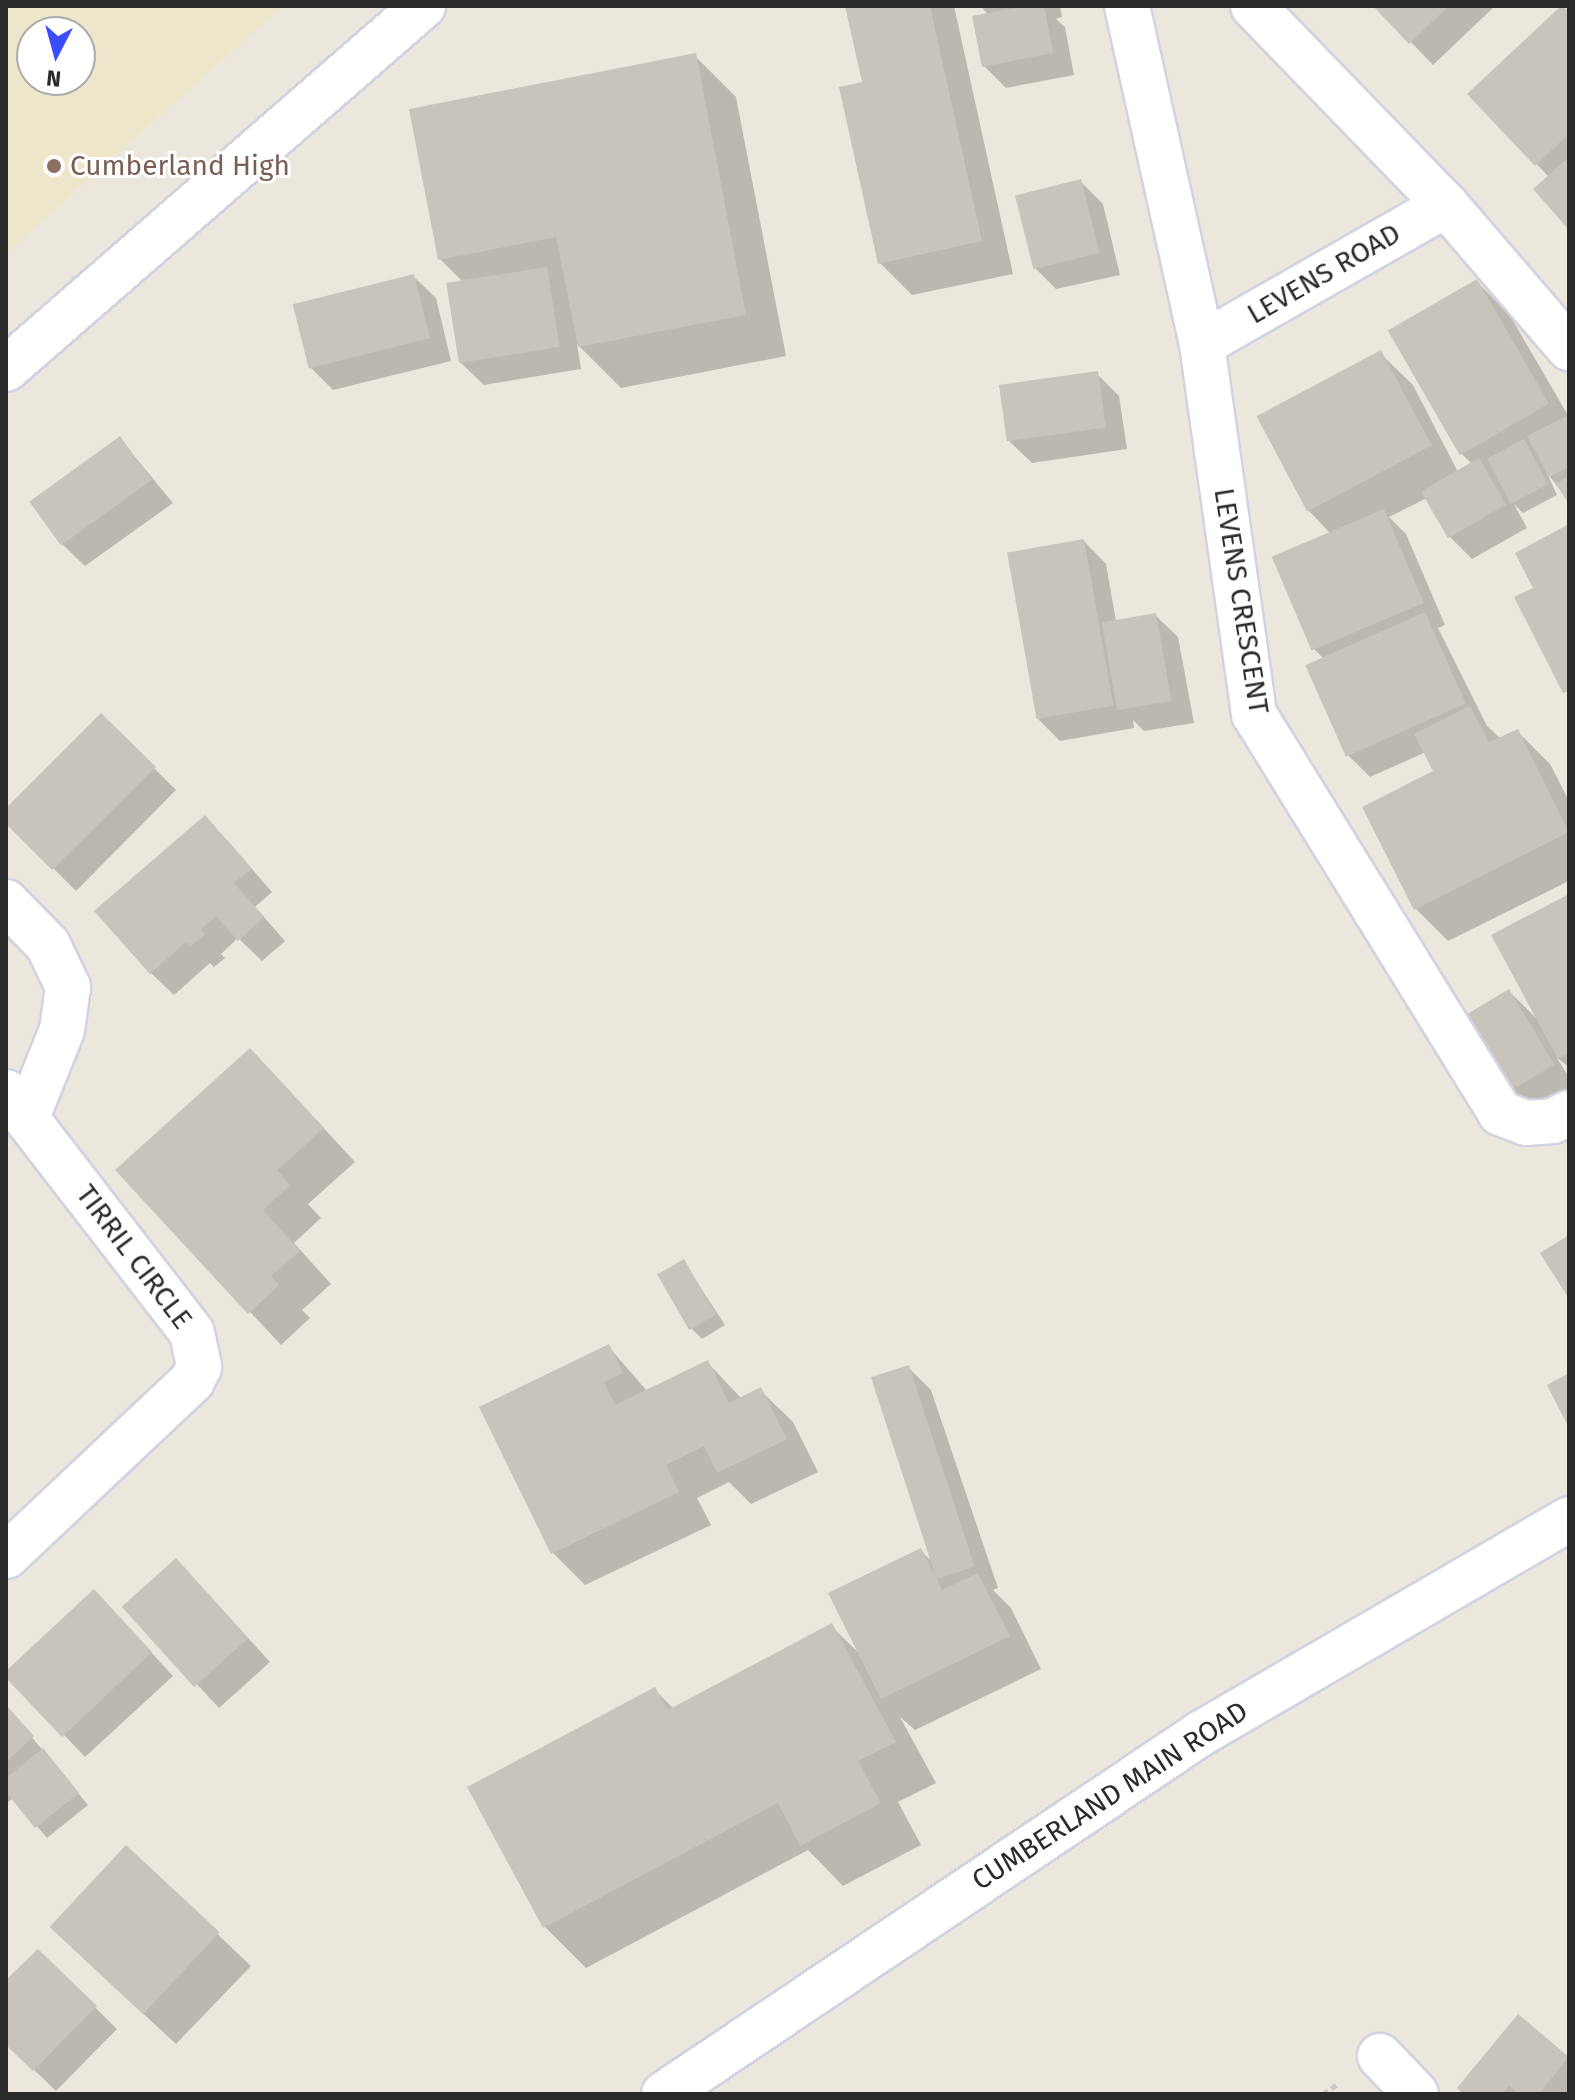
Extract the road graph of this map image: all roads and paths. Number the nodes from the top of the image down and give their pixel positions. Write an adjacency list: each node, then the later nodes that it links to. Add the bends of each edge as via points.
1 (423, 6): 7 (street)
2 (1127, 6): 5 (street, LEVENS CRESCENT)
3 (1253, 6): 4 (street)
4 (1446, 205): 5 (street, LEVENS ROAD); 6 (street)
5 (1202, 344): 10 (street, LEVENS CRESCENT, via 1254,714 1500,1113 1526,1123 1553,1121)
6 (1569, 348)
7 (6, 369)
8 (6, 902): 9 (street, via 48,945 68,987 62,1030)
9 (17, 1104): 12 (street, TIRRIL CIRCLE, via 192,1333 199,1367 192,1381)
10 (1569, 1113)
11 (1569, 1519): 14 (street, CUMBERLAND MAIN ROAD, via 1200,1734)
12 (6, 1556)
13 (1380, 2056): 15 (street)
14 (664, 2094)
15 (1416, 2094)

